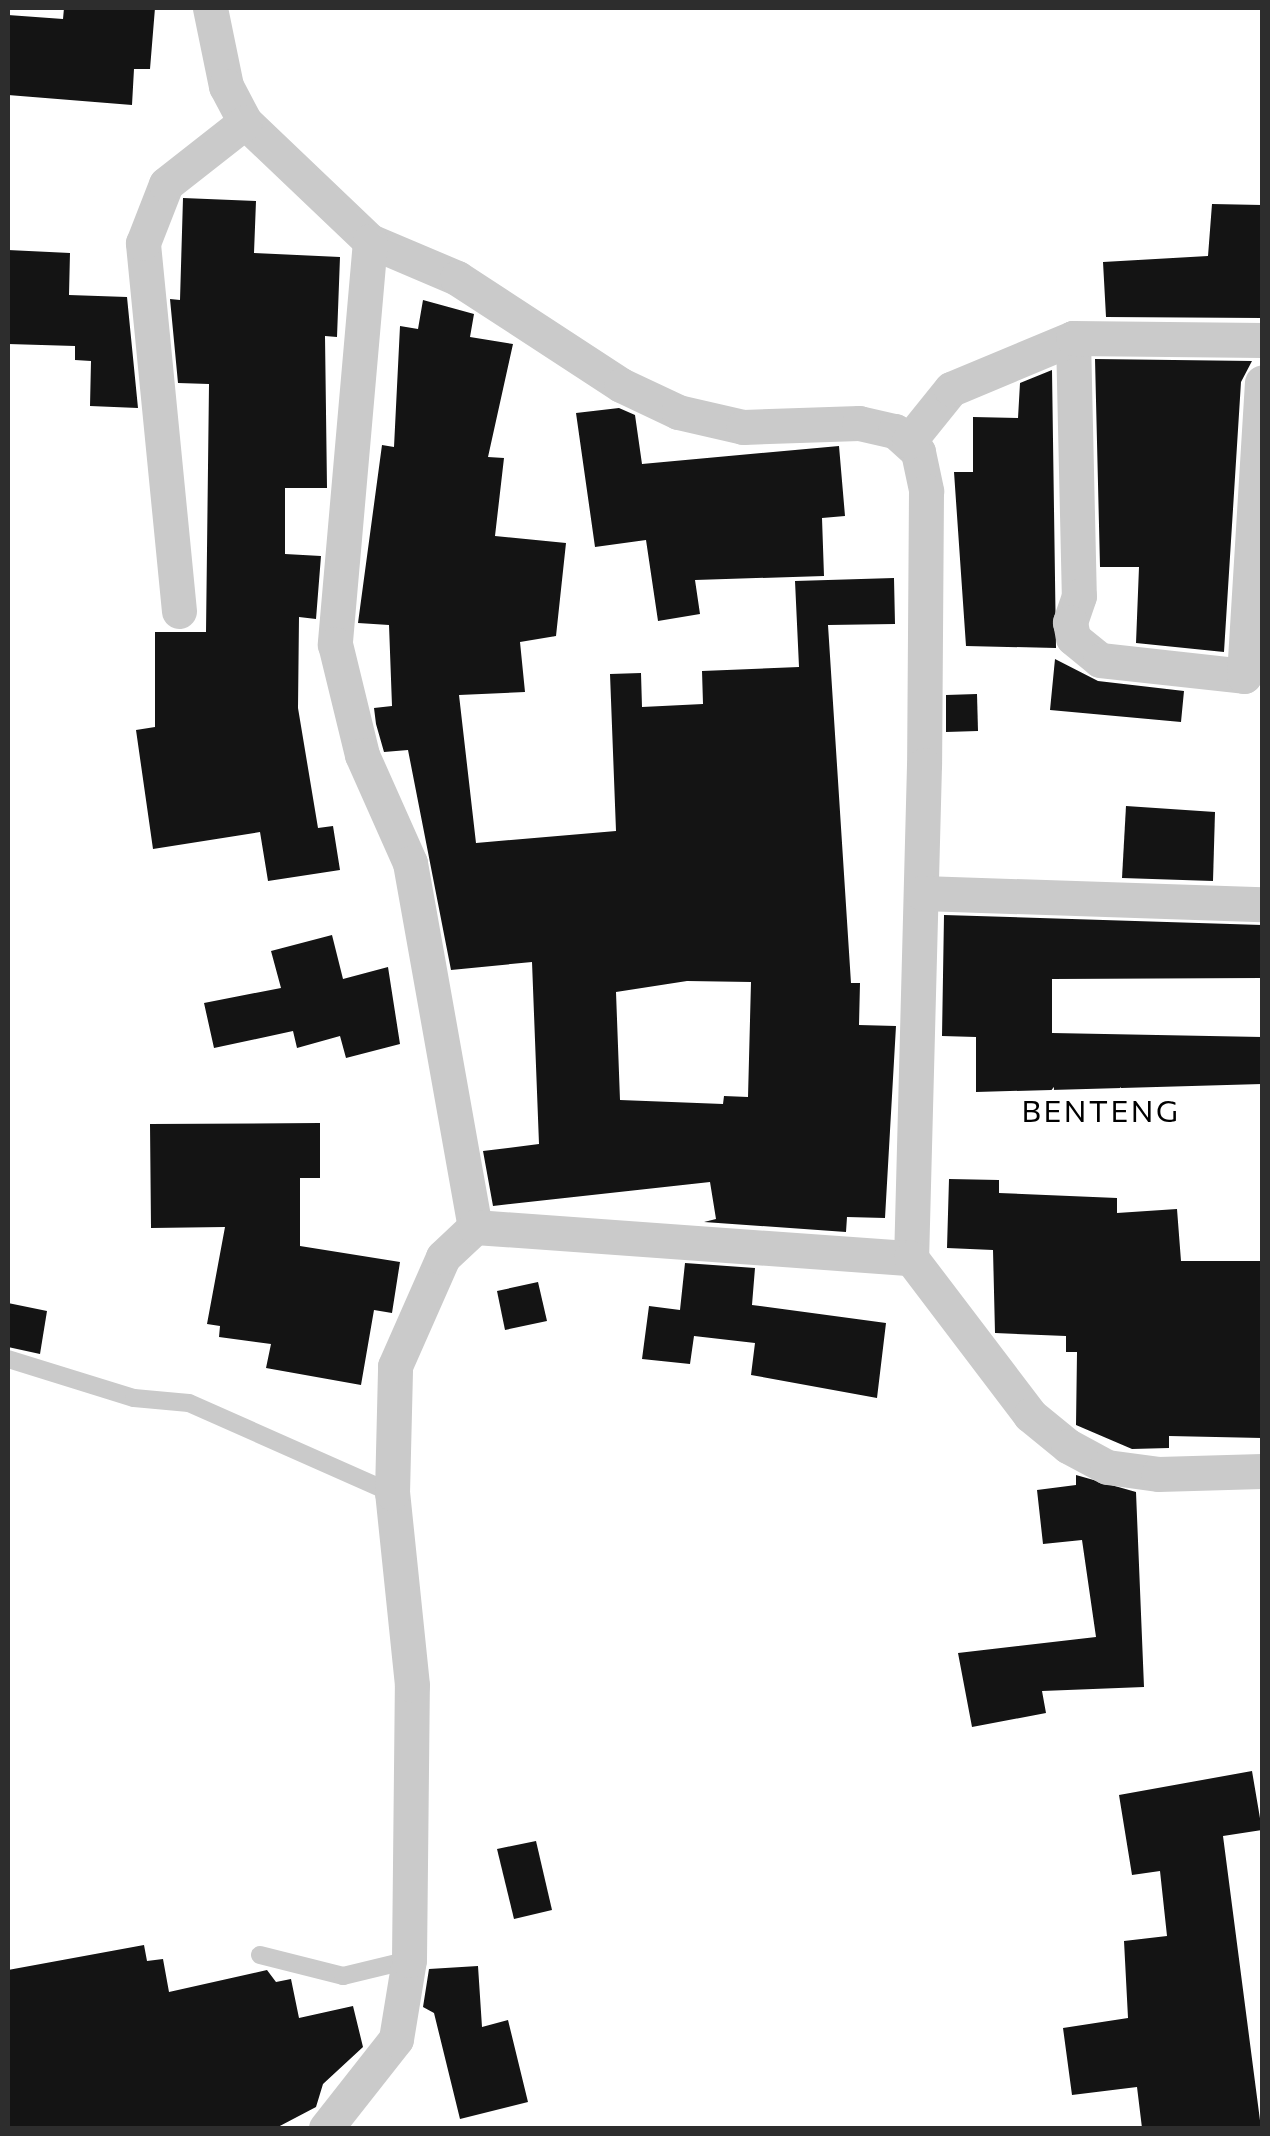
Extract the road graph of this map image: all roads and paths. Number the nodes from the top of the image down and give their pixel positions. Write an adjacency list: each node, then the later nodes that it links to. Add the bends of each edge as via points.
1 (210, 8): 2 (street, via 226,86)
2 (245, 122): 3 (street); 8 (street, via 166,184 143,243)
3 (370, 241): 7 (street, via 458,278 621,385 678,412 743,427 859,424); 11 (street, via 335,644 362,755 393,807 410,864)
4 (1073, 338): 5 (street); 6 (street, via 1080,596 1070,622 1073,638 1100,660 1244,676); 7 (street, via 951,389)
5 (1262, 340)
6 (1262, 383)
7 (909, 442): 9 (street, via 926,491)
8 (179, 611)
9 (922, 893): 10 (street); 12 (street)
10 (1262, 904)
11 (475, 1228): 12 (street); 15 (street, via 442,1256 408,1323 388,1416)
12 (911, 1258): 14 (street, via 1030,1414 1068,1446 1107,1467 1158,1474)
13 (8, 1359): 15 (lane, via 134,1398 189,1403)
14 (1262, 1471)
15 (392, 1493): 17 (street, via 412,1685)
16 (260, 1956): 17 (lane, via 343,1976)
17 (408, 1960): 18 (street, via 396,2040)
18 (326, 2128)

